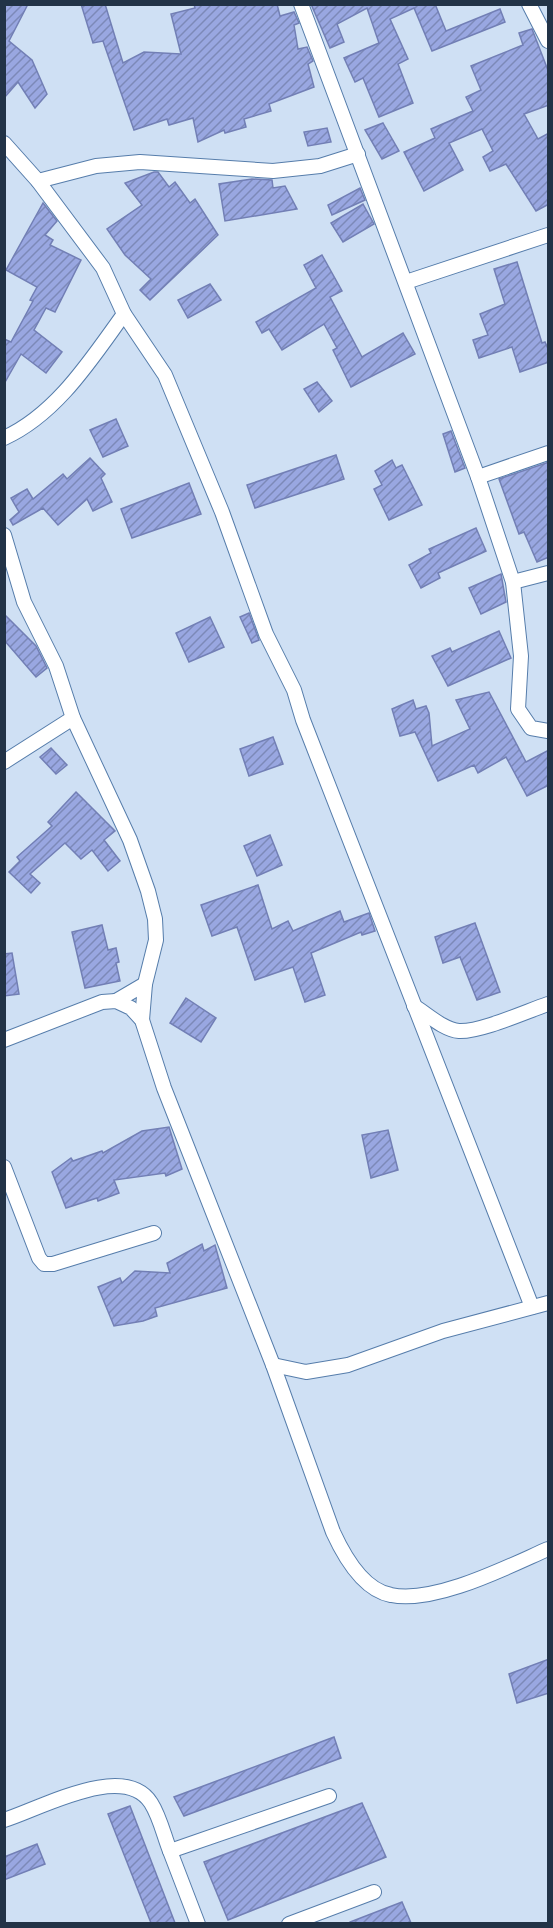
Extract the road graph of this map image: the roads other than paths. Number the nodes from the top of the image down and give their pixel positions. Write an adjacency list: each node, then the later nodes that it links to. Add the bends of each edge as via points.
1 (301, 4): 5 (street)
2 (529, 4): 3 (street)
3 (549, 41)
4 (4, 143): 6 (street)
5 (358, 154): 6 (street, via 320,166 273,171 140,162 96,166); 8 (street)
6 (38, 181): 9 (street, via 103,268)
7 (549, 235): 8 (street)
8 (406, 282): 12 (street)
9 (124, 314): 10 (street, via 88,364 51,404); 22 (street, via 165,375 183,417 266,634 294,690)
10 (4, 438)
11 (549, 453): 12 (street)
12 (478, 477): 15 (street)
13 (4, 535): 16 (street, via 24,602 56,666)
14 (549, 573): 15 (street)
15 (513, 582): 17 (street, via 521,656 518,709 531,728)
16 (73, 718): 18 (street); 19 (street, via 130,840 148,891 156,940)
17 (549, 732)
18 (4, 762)
19 (145, 984): 20 (street); 23 (street)
20 (116, 1001): 23 (street, via 132,1008); 24 (street, via 102,1002)
21 (549, 1004): 22 (street, via 459,1031)
22 (414, 1006): 28 (street)
23 (142, 1020): 29 (street, via 164,1088)
24 (4, 1040)
25 (4, 1167): 26 (street, via 44,1263 53,1264)
26 (154, 1233)
27 (549, 1303): 28 (street)
28 (532, 1307): 29 (street, via 443,1331 348,1365 306,1372)
29 (273, 1365): 30 (street, via 337,1542 360,1575 373,1586 389,1595 420,1596 480,1578)
30 (549, 1549)
31 (329, 1796): 33 (street)
32 (4, 1820): 33 (street, via 84,1791 125,1785 139,1791 151,1803)
33 (170, 1851): 35 (street)
34 (374, 1892): 36 (street)
35 (198, 1923)
36 (289, 1923)

